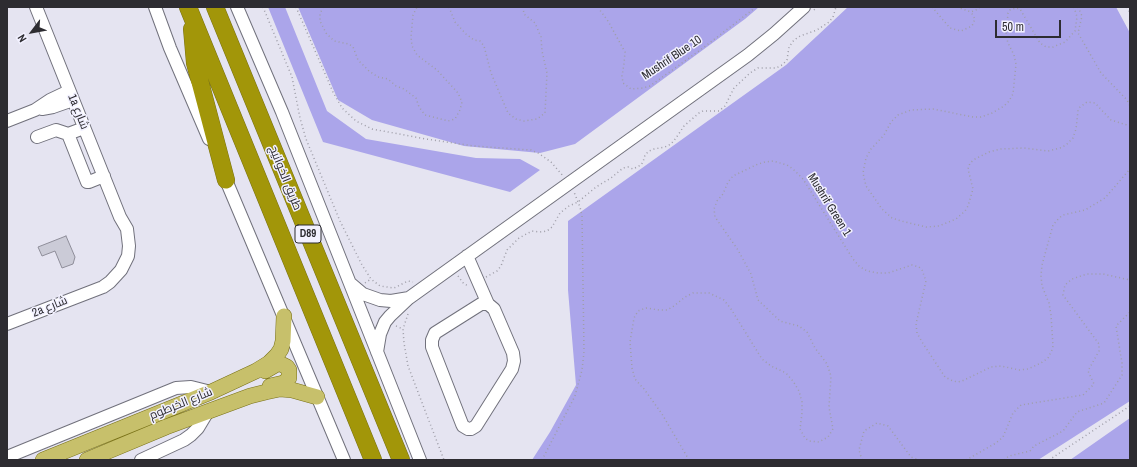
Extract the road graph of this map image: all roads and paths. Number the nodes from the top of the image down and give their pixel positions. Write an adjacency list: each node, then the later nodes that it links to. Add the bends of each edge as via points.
1 (36, 7): 24 (street, 1a شارع)
2 (154, 7): 33 (street)
3 (215, 7): 60 (highway, طريق الخوانيج / D89)
4 (237, 7): 40 (street, via 282,112)
5 (263, 7): 41 (path, via 292,77 306,139 340,221 362,265 380,286 394,288 408,281)
6 (296, 7): 34 (path, via 333,92 342,108 356,121 372,129 426,140 531,150 550,162)
7 (323, 7): 8 (path, via 320,21 326,32 334,41 354,47 358,60 369,71 378,77 388,79 416,98 425,115 448,121 455,119 462,102 458,93 437,70 417,55 412,46 413,16)
8 (417, 7)
9 (449, 7): 10 (path, via 455,22 466,34 484,46 491,72 508,113 524,121 537,119 545,113 547,72 541,38 535,23 524,14)
10 (523, 7)
11 (599, 7): 12 (path, Mushrif Blue 10, via 625,52 623,83 631,89 650,86)
12 (756, 7)
13 (804, 7): 34 (street, via 748,55)
14 (836, 7): 35 (path, via 830,22 794,40 789,47 787,60 782,65 776,68 758,68 750,72 734,88 725,106 719,111 703,111 695,115 671,144 649,151 641,165 623,168)
15 (932, 7): 21 (path, via 950,28 961,31 972,26 975,19)
16 (957, 7): 21 (path)
17 (980, 7): 21 (path)
18 (1074, 7): 27 (path, via 1077,22 1072,35 1061,44 1050,47 1037,40 1020,9 1010,10 1006,35 1016,64 1010,101 992,114 981,117 934,108 902,112 891,122 866,158 863,173 866,186 882,209 892,218 926,227 939,226 956,219 968,206 973,189 968,172 972,160 1001,149 1048,151 1066,145 1073,138 1078,111 1087,102 1095,103 1115,122)
19 (1078, 7): 25 (path, via 1082,16 1078,33 1101,73)
20 (1127, 7): 23 (path)
21 (971, 12)
22 (190, 13): 33 (highway, via 195,63); 59 (highway, طريق الخوانيج / D89)
23 (1130, 13)
24 (71, 96): 26 (street, via 53,107 35,110); 28 (street, 1a شارع)
25 (1130, 106)
26 (7, 121)
27 (1130, 126)
28 (84, 128): 29 (street); 32 (street, 1a شارع)
29 (68, 134): 30 (street, via 55,130); 32 (street, via 87,182)
30 (37, 137)
31 (1130, 169): 63 (path, Mushrif Green 1, via 1106,198 1085,210 1063,215 1053,225 1041,276 1051,314 1053,346 1048,358 1028,369 991,367 958,382 945,377 917,333 916,324 926,281 922,270 912,265 888,273 878,273 859,266 803,179 786,165 773,161 765,162 733,176 717,201 715,217 751,274 756,295 762,305 780,321 803,328 827,364 831,376 830,407 833,429 828,438 819,442 805,438 800,429 802,402 794,381 762,358 724,300 709,293 693,293 667,310 646,308 638,311 634,318 630,342 635,379 662,414)
32 (104, 176): 36 (street, 1a شارع, via 127,229 129,238)
33 (226, 180): 45 (street)
34 (569, 184): 35 (path); 37 (street)
35 (578, 202): 39 (path, via 560,213 547,231 532,231 518,238 507,250 497,271); 62 (path, via 582,216 582,370 575,396)
36 (124, 255): 46 (street, 2a شارع, via 121,270 103,287)
37 (467, 256): 39 (street); 41 (street)
38 (1130, 280): 68 (path, via 1103,274 1087,274 1064,285 1063,295 1099,344 1099,351 1088,371 1094,384 1083,395 1021,405 1013,413 1003,437)
39 (478, 282): 43 (street)
40 (349, 283): 42 (street, via 363,294 380,300); 47 (street)
41 (420, 290): 42 (street)
42 (409, 298): 47 (street, via 386,322 380,334)
43 (488, 304): 43 (street, via 481,304 435,333 432,340 432,347 462,424 468,429 476,426 512,369 514,361 494,309)
44 (1130, 312): 69 (path, via 1116,326 1122,376 1104,403 1077,412 1062,431 1034,446 1030,451 1009,456)
45 (284, 316): 48 (main road, شارع الخرطوم, via 283,341 277,355 269,363); 51 (street)
46 (7, 324)
47 (377, 352): 61 (street)
48 (245, 376): 49 (main road, شارع الخرطوم); 50 (main road, via 256,375 277,364 284,365 289,370 289,378 283,383 263,388)
49 (211, 392): 54 (street, via 191,387 176,388); 55 (main road, شارع الخرطوم)
50 (250, 396): 51 (main road, شارع الخرطوم, via 280,389); 53 (main road, شارع الخرطوم)
51 (317, 397): 58 (street)
52 (1130, 406): 70 (path)
53 (207, 413): 56 (main road, شارع الخرطوم); 57 (street, via 191,435)
54 (7, 457)
55 (43, 460)
56 (87, 460)
57 (142, 460)
58 (344, 460)
59 (374, 460)
60 (401, 460)
61 (420, 460)
62 (542, 460)
63 (689, 460)
64 (733, 460): 65 (path)
65 (737, 460)
66 (862, 460): 67 (path, via 859,450 864,431 878,423 888,426 911,457)
67 (919, 460)
68 (966, 460)
69 (1004, 460)
70 (1049, 460)

